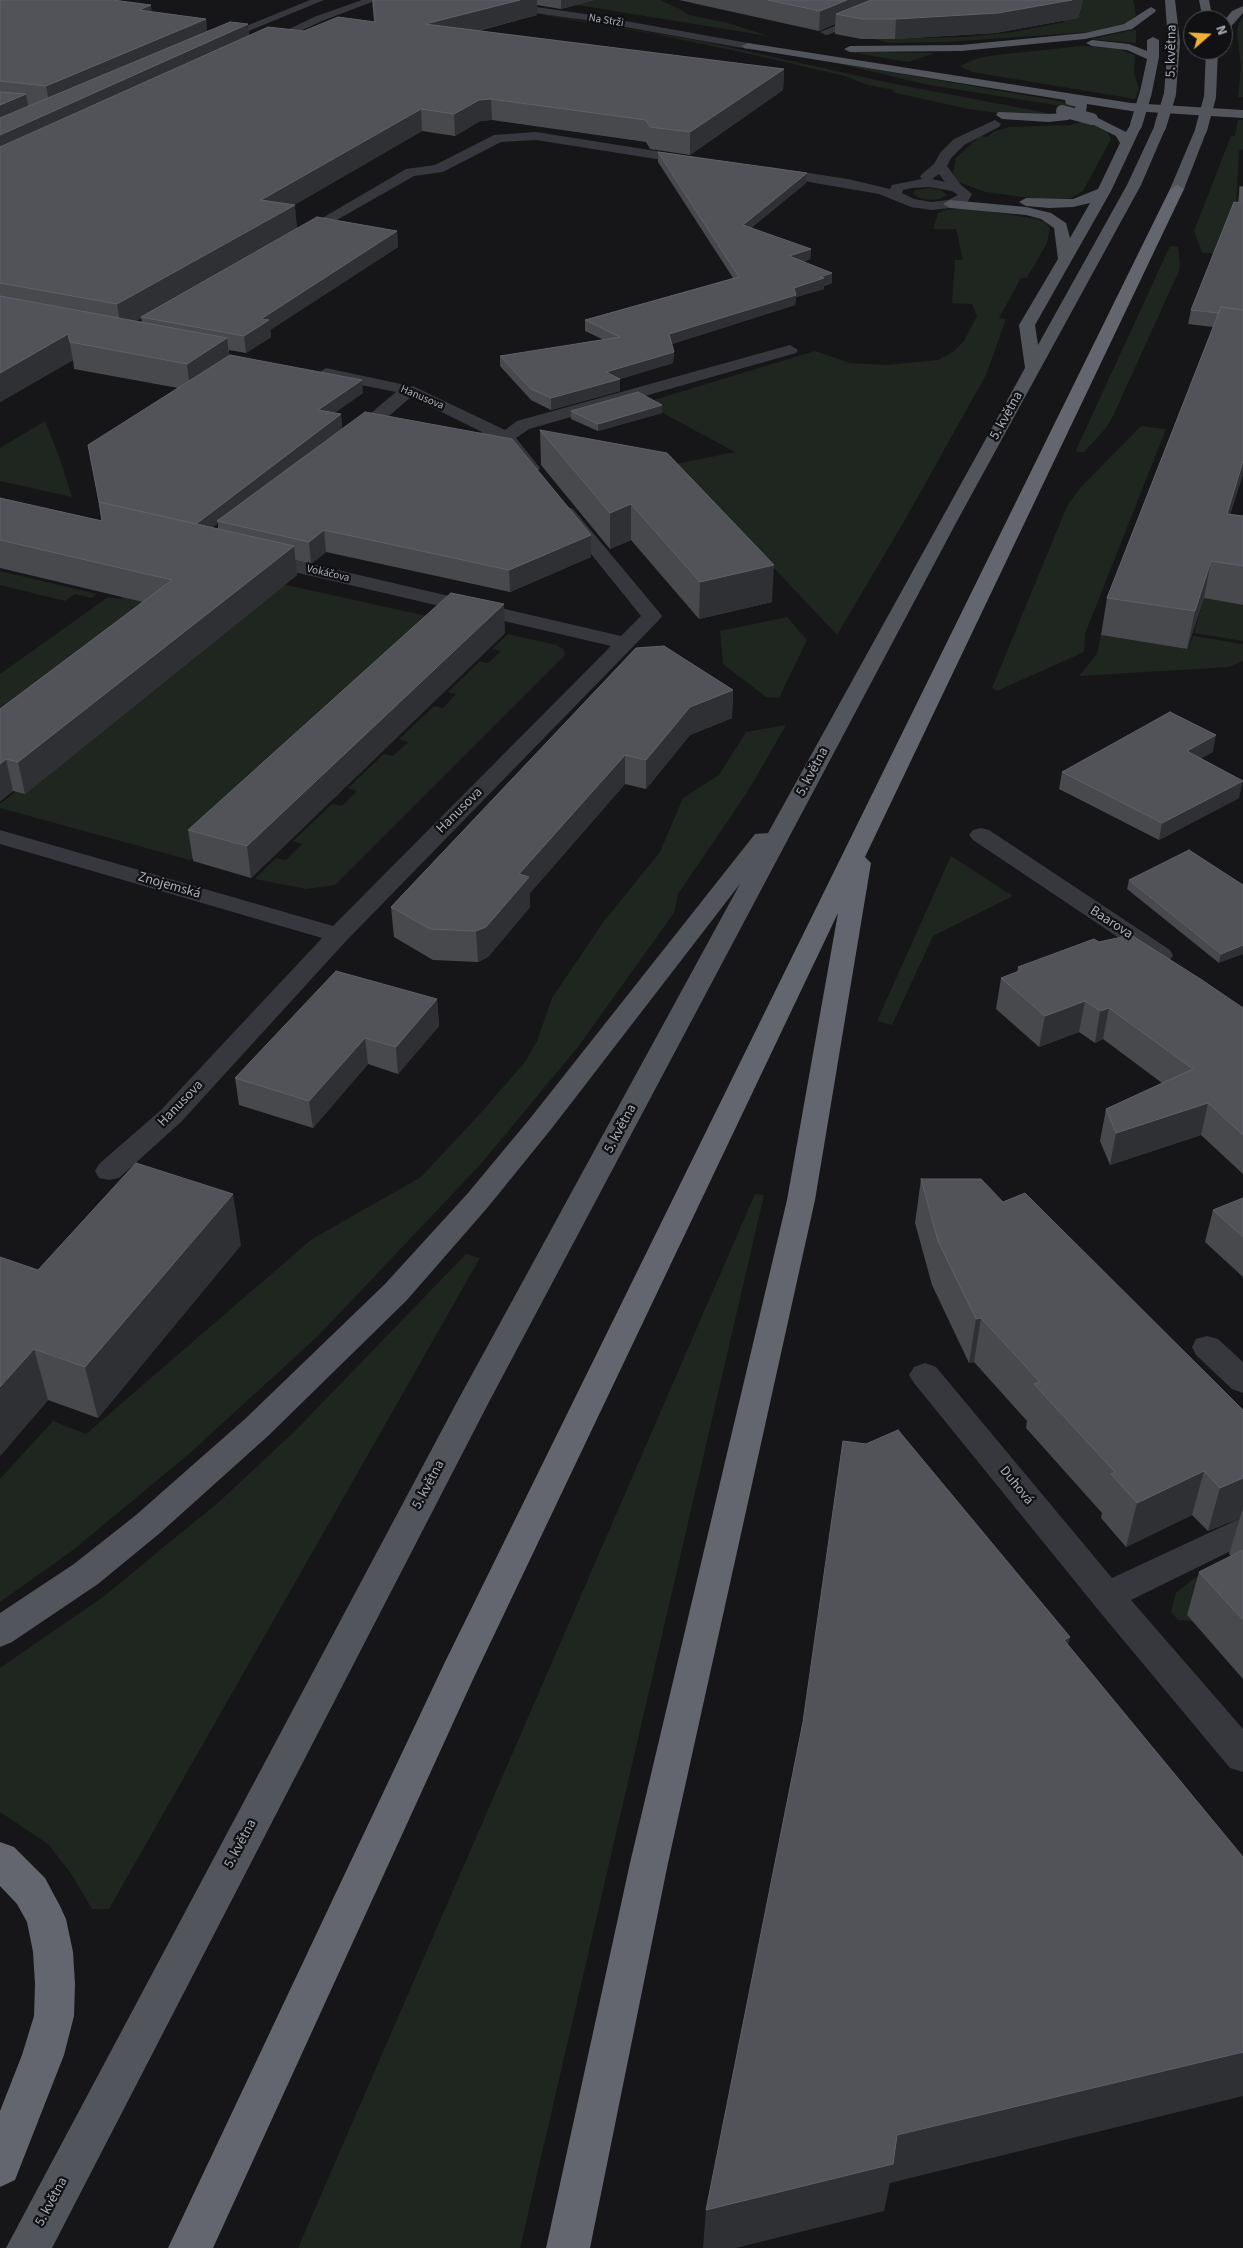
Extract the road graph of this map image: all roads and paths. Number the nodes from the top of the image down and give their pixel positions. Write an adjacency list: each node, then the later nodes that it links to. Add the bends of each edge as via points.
1 (319, 0): 12 (street)
2 (372, 0): 15 (street, via 318,19)
3 (464, 0): 13 (street, Na Strži, via 592,18)
4 (526, 0): 11 (street, Na Strži)
5 (908, 0): 10 (street)
6 (1170, 0): 42 (main road, 5. května, bridge, via 1174,42 1170,94 1160,127 1134,185)
7 (1150, 5): 14 (main road, via 1134,25 1120,30); 16 (main road)
8 (1243, 9): 9 (main road)
9 (1233, 17)
10 (826, 32)
11 (739, 36): 14 (main road, via 865,49 931,50); 18 (main road)
12 (205, 46)
13 (748, 46): 19 (main road); 21 (main road)
14 (994, 46): 18 (main road, via 942,54)
15 (250, 51)
16 (1153, 57): 20 (main road, via 1129,47 1096,43 977,55 951,63 957,71); 29 (main road, bridge, via 1146,92)
17 (1212, 60): 34 (main road, bridge, via 1210,97 1201,130)
18 (923, 63): 19 (main road); 20 (main road)
19 (938, 77): 22 (main road)
20 (990, 78): 25 (main road)
21 (924, 87)
22 (1010, 89): 24 (main road); 27 (main road, via 1074,102 1083,107 1055,118)
23 (1016, 103): 29 (main road, bridge, via 1092,119 1120,134)
24 (1131, 107): 25 (main road); 27 (main road, via 1102,109 1063,121)
25 (1186, 110): 26 (main road)
26 (1243, 114)
27 (997, 119): 28 (street); 28 (street, via 970,121)
28 (958, 142): 31 (street)
29 (1126, 147): 36 (main road)
30 (710, 163): 39 (street, via 521,135 498,138 438,169 411,172)
31 (940, 166): 33 (street); 35 (street)
32 (759, 170): 37 (street, via 848,183 883,192)
33 (920, 183): 35 (street); 37 (street)
34 (1177, 189): 55 (highway)
35 (960, 190): 36 (main road, via 992,198 1058,204 1089,200); 38 (street, via 965,197)
36 (1104, 191): 40 (main road)
37 (901, 192): 38 (street, via 922,205)
38 (950, 204): 40 (main road, via 1046,216 1061,226)
39 (280, 246)
40 (1065, 259): 42 (main road, via 1027,325)
41 (790, 350): 48 (street, via 523,425)
42 (1032, 369): 54 (main road, 5. května)
43 (308, 370): 44 (street, Hanusova)
44 (409, 390): 45 (street); 48 (street, Hanusova)
45 (377, 417): 46 (street); 49 (street)
46 (395, 420)
47 (451, 428): 48 (street, Hanusova)
48 (506, 438): 50 (street, Hanusova)
49 (334, 446)
50 (542, 482)
51 (554, 496): 53 (street, Hanusova, via 652,616)
52 (242, 554): 53 (street, Vokáčova)
53 (626, 643): 58 (street, Hanusova)
54 (809, 781): 66 (main road, via 542,1122 396,1292 257,1428 148,1524 86,1574); 70 (main road, 5. května, via 474,1400)
55 (864, 832): 71 (highway, via 457,1675); 72 (highway, via 801,1200 649,1863)
56 (981, 835): 59 (street, Baarova)
57 (0, 837): 58 (street, Znojemská)
58 (338, 935): 60 (street, Hanusova, via 171,1116)
59 (1180, 968)
60 (109, 1171)
61 (1207, 1346): 63 (street)
62 (925, 1375): 65 (street, Duhová)
63 (1243, 1381)
64 (1243, 1530): 65 (street)
65 (1106, 1596): 67 (street, Duhová)
66 (0, 1632)
67 (1243, 1756)
68 (0, 1860): 69 (highway, via 31,1891 46,1919 55,1984 54,2016 43,2055)
69 (0, 2165)
70 (28, 2248)
71 (190, 2248)
72 (568, 2248)

